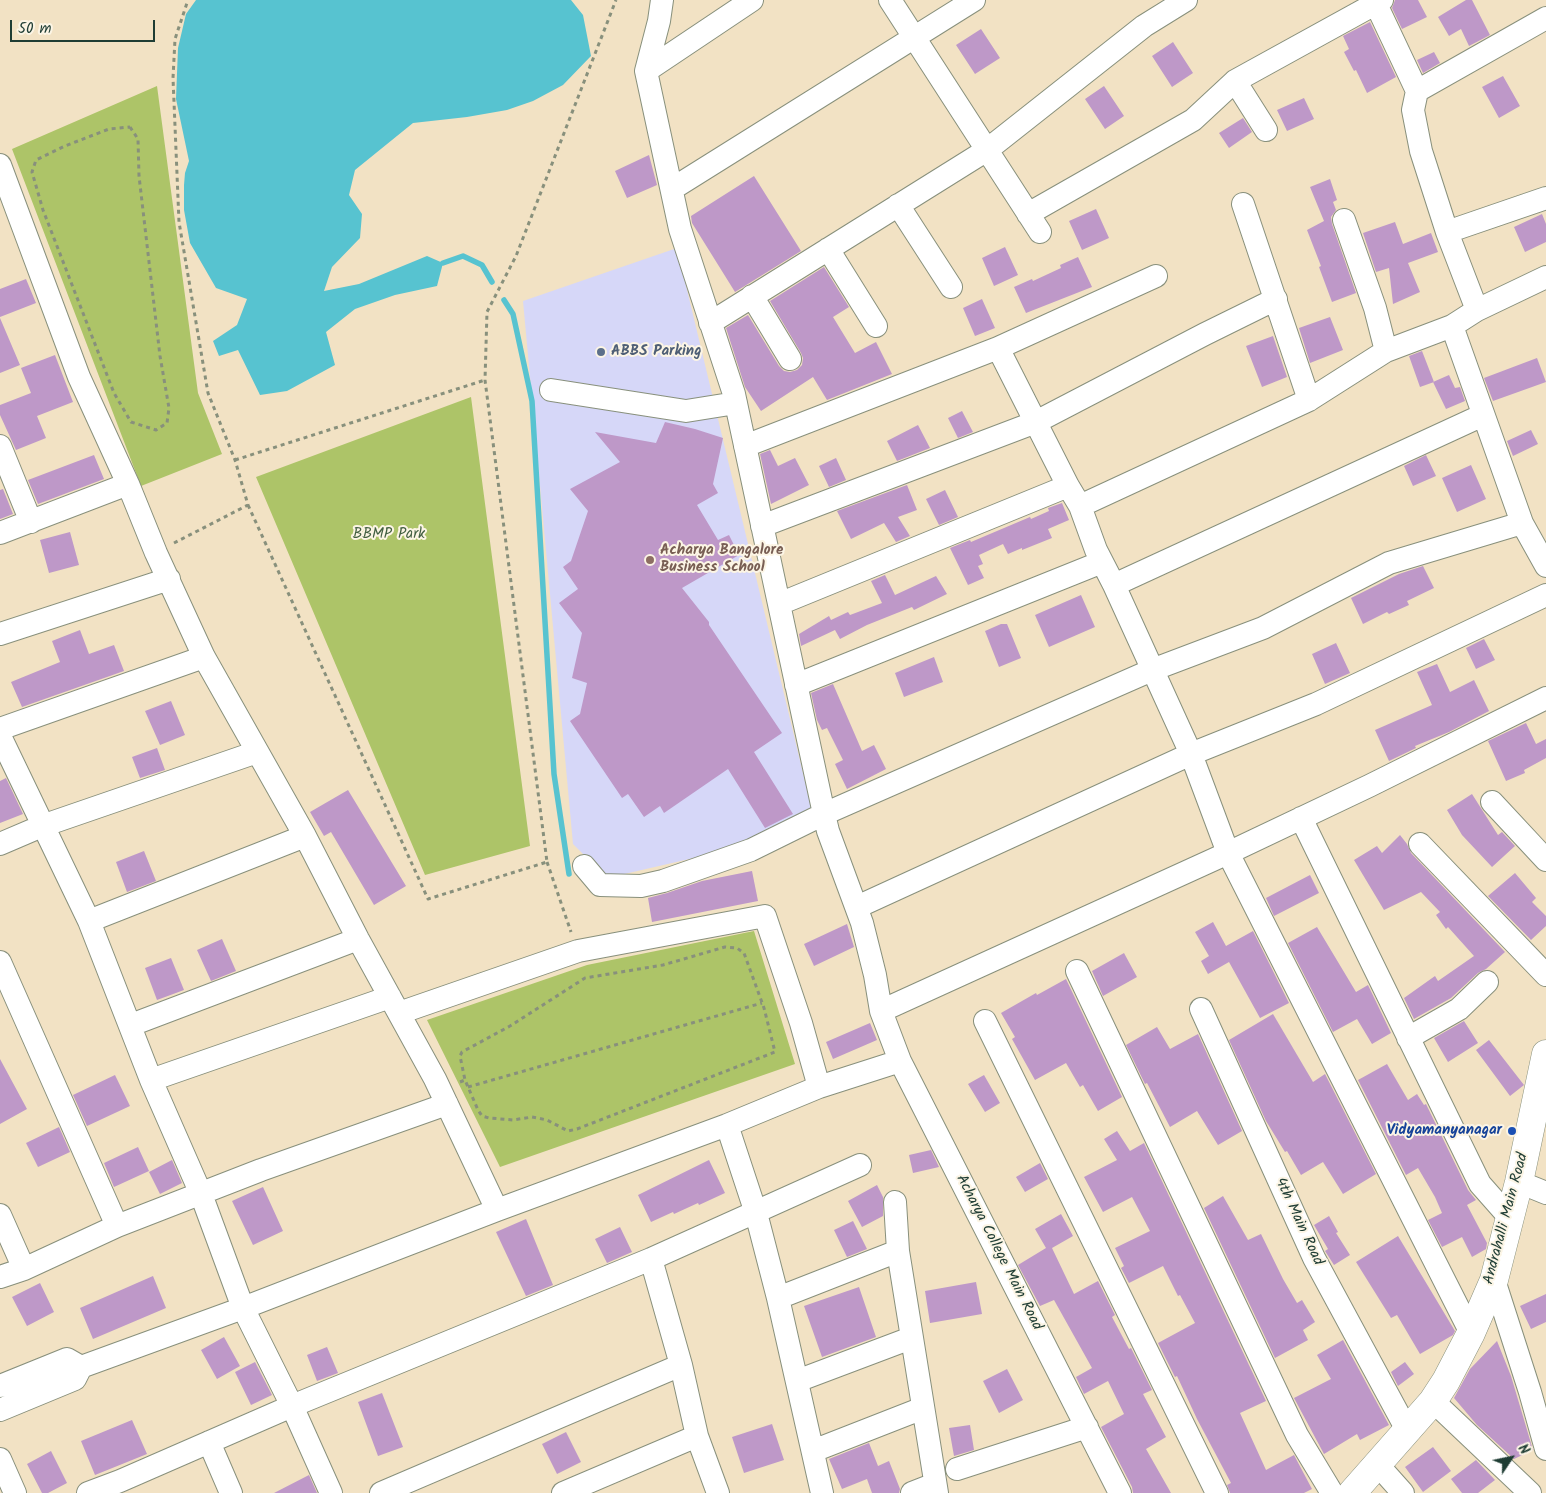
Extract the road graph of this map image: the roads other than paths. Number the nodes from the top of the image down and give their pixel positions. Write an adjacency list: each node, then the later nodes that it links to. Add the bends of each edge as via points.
1 (662, 0): 9 (street)
2 (752, 0): 9 (street)
3 (890, 0): 8 (street)
4 (974, 0): 8 (street)
5 (1186, 0): 13 (street, via 1144,26)
6 (1379, 2): 10 (street); 11 (street)
7 (1546, 18): 11 (street)
8 (914, 37): 13 (street); 15 (street)
9 (646, 71): 15 (street, Acharya College Main Road)
10 (1235, 81): 12 (street); 13 (street, via 1193,120 1034,223)
11 (1417, 91): 20 (street, via 1413,110 1421,151)
12 (1266, 130)
13 (987, 150): 18 (street)
14 (0, 165): 41 (street, via 79,377)
15 (672, 189): 28 (street, Acharya College Main Road, via 682,236)
16 (1546, 198): 20 (street)
17 (1244, 204): 26 (street)
18 (898, 205): 21 (street); 24 (street)
19 (1344, 220): 32 (street, via 1375,308)
20 (1447, 232): 27 (street)
21 (828, 249): 25 (street); 29 (street)
22 (1156, 276): 31 (street)
23 (1546, 277): 27 (street)
24 (951, 287)
25 (752, 296): 28 (street); 33 (street)
26 (1276, 299): 35 (street); 38 (street)
27 (1477, 310): 30 (street)
28 (710, 323): 36 (street, Acharya College Main Road)
29 (876, 326)
30 (1452, 326): 32 (street); 37 (street)
31 (998, 348): 38 (street); 40 (street)
32 (1386, 351): 35 (street)
33 (790, 359)
34 (551, 390): 36 (street, via 686,411)
35 (1309, 400): 43 (street)
36 (736, 403): 40 (street, Acharya College Main Road)
37 (1483, 416): 45 (street); 51 (street)
38 (1036, 422): 42 (street); 46 (street)
39 (0, 446): 44 (street)
40 (745, 446): 46 (street, Acharya College Main Road)
41 (128, 484): 44 (street); 50 (street)
42 (1068, 486): 43 (street); 53 (street)
43 (1080, 506): 48 (street)
44 (31, 522): 47 (street)
45 (1522, 523): 49 (street); 56 (street, via 1389,563 1263,628)
46 (762, 526): 53 (street, Acharya College Main Road)
47 (0, 533)
48 (1102, 562): 51 (street); 57 (street)
49 (1546, 566)
50 (168, 579): 54 (street); 55 (street)
51 (1114, 584): 56 (street)
52 (1546, 595): 62 (street, via 1316,704)
53 (779, 604): 57 (street, Acharya College Main Road)
54 (0, 634)
55 (204, 657): 59 (street); 61 (street)
56 (1152, 670): 62 (street); 64 (street)
57 (796, 685): 64 (street, Acharya College Main Road)
58 (1546, 698): 65 (street)
59 (0, 729)
60 (0, 736): 66 (street)
61 (257, 752): 66 (street); 67 (street)
62 (1191, 754): 70 (street); 73 (street)
63 (1492, 802): 71 (street)
64 (824, 814): 72 (street, via 758,848 641,886 600,885); 73 (street, Acharya College Main Road)
65 (1301, 818): 70 (street); 85 (street)
66 (42, 826): 68 (street); 74 (street)
67 (305, 836): 74 (street); 75 (street)
68 (0, 844)
69 (1420, 844): 78 (street)
70 (1228, 853): 82 (street); 109 (street)
71 (1546, 860)
72 (584, 866)
73 (857, 907): 82 (street, Acharya College Main Road, via 876,975)
74 (89, 921): 84 (street)
75 (358, 939): 80 (street); 84 (street)
76 (0, 962): 101 (street)
77 (1077, 971): 141 (street, via 1297,1435)
78 (1546, 975)
79 (1487, 982): 85 (street, via 1459,1009)
80 (394, 1005): 88 (street); 89 (street, via 578,951 766,916); 90 (street)
81 (1201, 1008): 120 (street, 4th Main Road, via 1314,1258)
82 (881, 1011): 87 (street, Acharya College Main Road)
83 (985, 1021): 140 (street)
84 (131, 1025): 88 (street)
85 (1408, 1038): 100 (street, via 1480,1184)
86 (1546, 1054): 93 (main road, Andrahalli Main Road)
87 (900, 1061): 89 (street); 119 (street, Acharya College Main Road)
88 (151, 1080): 95 (street)
89 (819, 1087): 91 (street)
90 (444, 1098): 95 (street); 97 (street)
91 (727, 1125): 97 (street); 98 (street)
92 (860, 1165): 98 (street)
93 (1519, 1182): 94 (street); 100 (main road, Andrahalli Main Road)
94 (1546, 1193)
95 (201, 1194): 101 (street); 108 (street)
96 (895, 1202): 102 (street)
97 (497, 1210): 108 (street)
98 (756, 1213): 103 (street); 107 (street)
99 (0, 1214): 104 (street)
100 (1510, 1218): 106 (main road, Andrahalli Main Road)
101 (117, 1226): 104 (street)
102 (898, 1251): 107 (street); 110 (street)
103 (651, 1259): 111 (street); 116 (street)
104 (24, 1269): 105 (street)
105 (0, 1277)
106 (1494, 1280): 109 (main road, Andrahalli Main Road); 123 (street)
107 (778, 1298): 113 (street)
108 (243, 1308): 112 (street); 116 (street)
109 (1471, 1333): 115 (main road, Andrahalli Main Road)
110 (911, 1338): 113 (street); 117 (street)
111 (681, 1364): 121 (street); 134 (street)
112 (81, 1367): 114 (street, via 67,1359); 118 (street, via 75,1379)
113 (797, 1381): 124 (street)
114 (0, 1386)
115 (1433, 1401): 120 (main road, Andrahalli Main Road); 144 (street)
116 (292, 1406): 122 (street); 133 (street)
117 (923, 1408): 124 (street); 129 (street)
118 (0, 1410)
119 (1087, 1427): 127 (street); 139 (street, Acharya College Main Road)
120 (1407, 1430): 126 (main road, Andrahalli Main Road)
121 (697, 1436): 135 (street); 136 (street)
122 (209, 1442): 128 (street); 132 (street)
123 (1546, 1449)
124 (813, 1451): 137 (street)
125 (0, 1459): 130 (street)
126 (1378, 1464): 142 (main road, Andrahalli Main Road); 143 (street)
127 (957, 1469)
128 (122, 1487): 131 (street)
129 (936, 1488): 138 (street)
130 (15, 1493)
131 (88, 1493)
132 (231, 1493)
133 (331, 1493)
134 (381, 1493)
135 (563, 1493)
136 (718, 1493)
137 (822, 1493)
138 (912, 1493)
139 (1120, 1493)
140 (1217, 1493)
141 (1332, 1493)
142 (1352, 1493)
143 (1402, 1493)
144 (1530, 1493)

